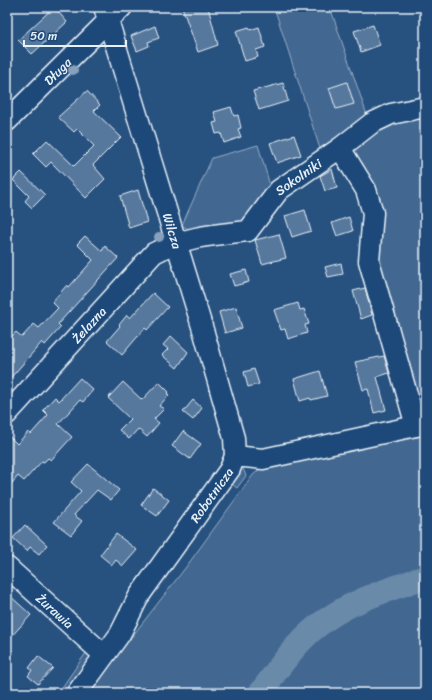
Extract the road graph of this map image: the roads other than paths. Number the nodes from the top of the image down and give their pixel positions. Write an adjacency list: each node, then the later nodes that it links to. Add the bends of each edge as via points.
1 (122, 7): 2 (street, Długa)
2 (106, 14): 4 (street, Długa); 6 (street, Wilcza)
3 (425, 107): 5 (street, Sokolniki, via 391,114 372,123)
4 (7, 121)
5 (340, 148): 6 (street, Sokolniki, via 280,190 248,231 200,236); 8 (street, via 366,190 373,213 369,261)
6 (176, 242): 7 (street, Żelazna, via 148,258); 9 (street, Wilcza, via 234,438)
7 (7, 414)
8 (421, 425): 9 (street, Robotnicza, via 263,459)
9 (235, 456): 11 (street, Robotnicza, via 230,469 139,596 120,634)
10 (7, 567): 11 (street, Żurawia)
11 (104, 655): 12 (street, Robotnicza)
12 (77, 693)

